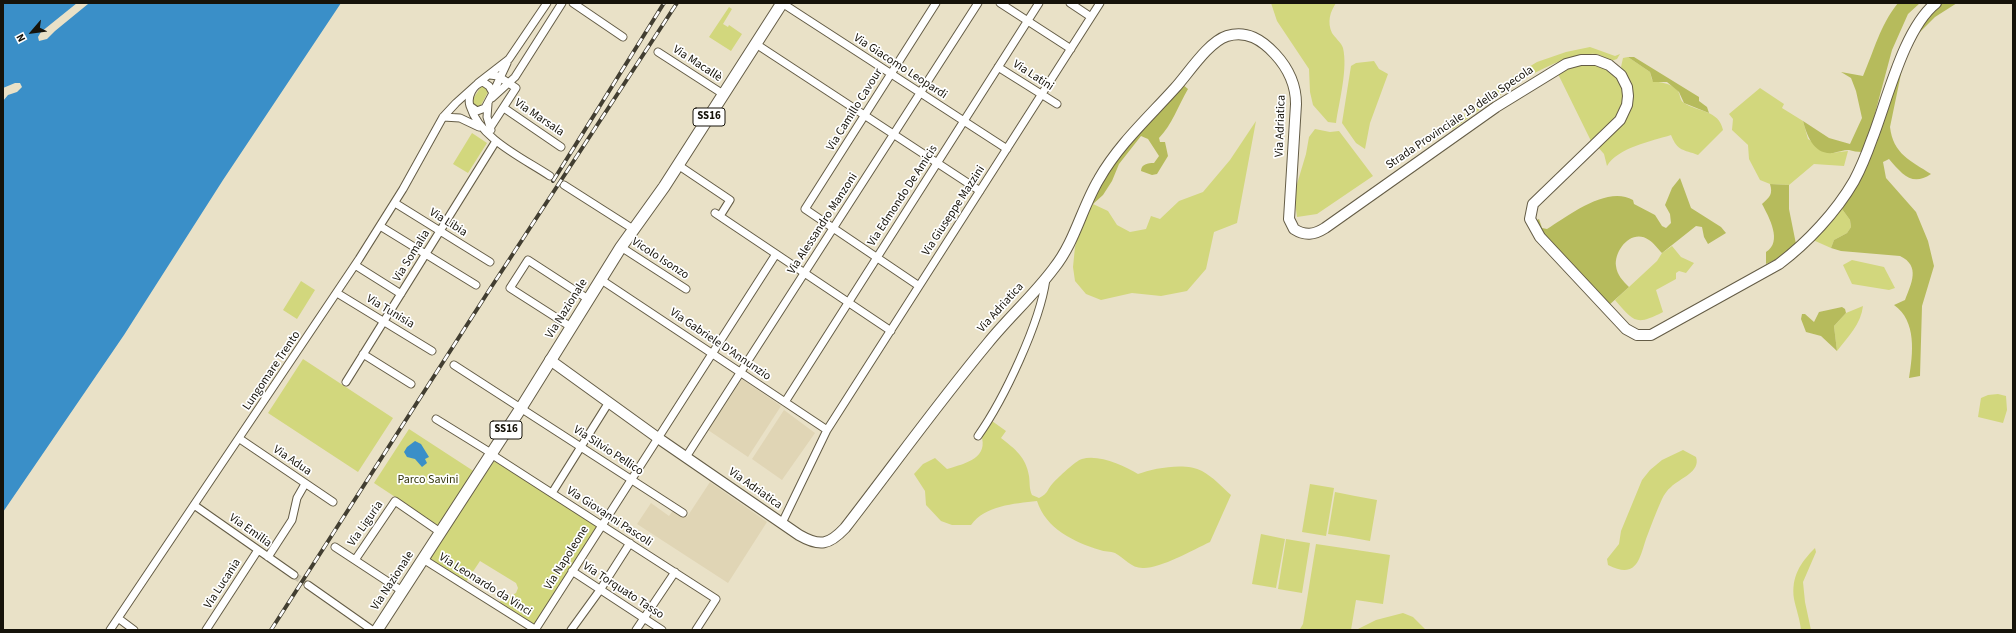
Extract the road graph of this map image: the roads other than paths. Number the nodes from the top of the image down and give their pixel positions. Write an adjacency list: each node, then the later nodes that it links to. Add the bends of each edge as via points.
1 (547, 3): 18 (street)
2 (562, 3): 23 (street, via 515,77)
3 (573, 3): 14 (street)
4 (782, 3): 15 (main road, Via Nazionale / SS16); 20 (street, Via Giacomo Leopardi)
5 (936, 3): 20 (street, Via Camillo Cavour)
6 (978, 3): 25 (street, Via Alessandro Manzoni)
7 (1000, 3): 13 (street)
8 (1039, 3): 13 (street, Via Edmondo De Amicis)
9 (1070, 3): 12 (street)
10 (1100, 3): 12 (street, Via Giuseppe Mazzini)
11 (1936, 3): 49 (main road, Strada Provinciale 19 della Specola, via 1928,9 1915,27 1854,181 1833,210 1797,250 1779,264 1651,335 1637,335 1626,329 1540,237 1530,219 1532,204 1620,120 1627,105 1627,87 1609,64 1596,60 1581,60 1566,64 1522,90)
12 (1091, 17): 16 (street, Via Giuseppe Mazzini)
13 (1028, 21): 16 (street); 19 (street, Via Edmondo De Amicis)
14 (623, 37)
15 (756, 44): 26 (main road, Via Nazionale / SS16); 32 (street)
16 (1071, 49): 27 (street, Via Giuseppe Mazzini)
17 (658, 52): 26 (street, Via Macallè)
18 (509, 59): 21 (street, Lungomare Trento); 22 (street)
19 (998, 67): 27 (street, Via Latini); 34 (street, Via Edmondo De Amicis)
20 (891, 74): 25 (street, Via Giacomo Leopardi); 32 (street, Via Camillo Cavour)
21 (490, 75): 22 (street); 24 (street, Lungomare Trento)
22 (501, 77): 23 (street); 28 (street)
23 (508, 82): 28 (street); 30 (street, via 516,89)
24 (477, 84): 28 (street, via 488,84); 31 (street, via 469,96); 33 (street, Lungomare Trento)
25 (920, 93): 34 (street, Via Giacomo Leopardi); 36 (street, Via Alessandro Manzoni)
26 (723, 94): 41 (main road, Via Nazionale / SS16)
27 (1042, 94): 29 (street, Via Latini); 39 (street, Via Giuseppe Mazzini)
28 (491, 98): 31 (street, via 484,109); 35 (street)
29 (1057, 104)
30 (504, 108): 35 (street); 38 (street, Via Marsala)
31 (473, 110): 33 (street); 35 (street)
32 (864, 115): 36 (street); 47 (street, Via Camillo Cavour, via 805,209)
33 (443, 117): 35 (street, via 460,118); 45 (street, Lungomare Trento)
34 (964, 121): 39 (street, Via Giacomo Leopardi); 40 (street, Via Edmondo De Amicis)
35 (485, 129): 37 (street)
36 (893, 134): 40 (street); 47 (street, Via Alessandro Manzoni)
37 (498, 142): 42 (street); 50 (street, Via Somalia)
38 (562, 147)
39 (1007, 149): 44 (street, Via Giuseppe Mazzini)
40 (937, 163): 44 (street); 54 (street, Via Edmondo De Amicis)
41 (678, 165): 48 (main road, Via Nazionale / SS16); 53 (street, via 730,200 717,214)
42 (550, 176)
43 (564, 185): 48 (street)
44 (980, 191): 61 (street, Via Giuseppe Mazzini)
45 (395, 203): 46 (street, Lungomare Trento); 50 (street, Via Libia)
46 (380, 226): 52 (street); 56 (street, Lungomare Trento)
47 (834, 228): 54 (street); 57 (street, Via Alessandro Manzoni)
48 (633, 229): 51 (main road, Via Nazionale / SS16)
49 (1322, 230): 59 (main road, Via Adriatica, via 1314,234 1301,233 1293,227 1289,219 1296,104 1296,93 1291,78 1278,57 1266,45 1250,35 1236,34 1224,37 1214,44 1118,150 1090,194 1062,257)
50 (440, 231): 52 (street, Via Somalia); 55 (street, Via Libia)
51 (621, 247): 58 (main road, Via Nazionale / SS16); 62 (street, Vicolo Isonzo)
52 (426, 254): 60 (street); 64 (street, Via Somalia)
53 (776, 254): 57 (street); 72 (street)
54 (877, 257): 61 (street); 66 (street, Via Edmondo De Amicis)
55 (490, 262)
56 (355, 265): 63 (street, Lungomare Trento); 64 (street)
57 (804, 273): 66 (street); 75 (street, Via Alessandro Manzoni)
58 (600, 279): 65 (main road, Via Nazionale / SS16); 72 (street, Via Gabriele D'Annunzio)
59 (1046, 279): 83 (street, via 1028,341 992,417); 95 (main road, Via Adriatica, via 989,341 839,534 827,542 817,543)
60 (476, 285)
61 (919, 286): 69 (street, Via Giuseppe Mazzini)
62 (686, 289)
63 (337, 293): 67 (street, Via Tunisia); 85 (street, Lungomare Trento)
64 (401, 294): 67 (street, Via Somalia)
65 (588, 299): 68 (main road, Via Nazionale / SS16); 68 (street, via 528,260 510,288)
66 (848, 302): 69 (street); 79 (street, Via Edmondo De Amicis)
67 (384, 321): 70 (street, Via Tunisia); 71 (street, Via Somalia)
68 (571, 327): 73 (main road, Via Nazionale / SS16)
69 (891, 331): 82 (street, Via Giuseppe Mazzini)
70 (432, 351)
71 (364, 354): 76 (street, Via Somalia); 77 (street)
72 (713, 354): 75 (street, Via Gabriele D'Annunzio); 84 (street)
73 (550, 360): 78 (main road, Via Adriatica); 80 (main road, Via Nazionale / SS16)
74 (454, 365): 80 (street, Via Silvio Pellico)
75 (741, 372): 79 (street, Via Gabriele D'Annunzio); 88 (street, Via Alessandro Manzoni)
76 (346, 382)
77 (411, 384)
78 (609, 402): 84 (main road, Via Adriatica); 86 (street)
79 (785, 402): 82 (street, Via Gabriele D'Annunzio)
80 (521, 408): 86 (street, Via Silvio Pellico); 87 (main road, Via Nazionale / SS16)
81 (436, 419): 87 (street, Via Giovanni Pascoli)
82 (828, 430): 95 (street, Via Giuseppe Mazzini)
83 (978, 436)
84 (658, 438): 88 (main road, Via Adriatica); 89 (street, Via Napoleone)
85 (240, 439): 90 (street, Via Adua); 93 (street, Lungomare Trento)
86 (581, 447): 89 (street, Via Silvio Pellico); 91 (street)
87 (491, 454): 91 (street, Via Giovanni Pascoli); 97 (main road, Via Nazionale / SS16)
88 (686, 457): 95 (main road, Via Adriatica)
89 (631, 479): 94 (street, Via Silvio Pellico); 96 (street, Via Napoleone)
90 (305, 484): 92 (street, Via Adua); 101 (street, via 297,498 292,520)
91 (552, 493): 96 (street, Via Giovanni Pascoli)
92 (333, 502)
93 (194, 505): 100 (street, Via Emilia); 110 (street, Lungomare Trento)
94 (683, 513)
95 (782, 523)
96 (601, 525): 98 (street, Via Giovanni Pascoli); 104 (street, Via Napoleone)
97 (440, 532): 102 (main road, Via Nazionale / SS16); 103 (street, Via Liguria, via 395,502)
98 (630, 543): 105 (street, Via Giovanni Pascoli); 108 (street)
99 (335, 547): 103 (street)
100 (258, 550): 101 (street, Via Emilia); 114 (street, Via Lucania)
101 (268, 557): 106 (street, Via Emilia)
102 (423, 559): 109 (main road, Via Nazionale / SS16); 117 (street, Via Leonardo da Vinci)
103 (355, 560): 109 (street)
104 (572, 571): 108 (street, Via Torquato Tasso); 117 (street, Via Napoleone)
105 (675, 572): 111 (street); 121 (street, Via Giovanni Pascoli, via 716,598)
106 (294, 575)
107 (308, 585): 115 (street)
108 (600, 590): 111 (street, Via Torquato Tasso); 118 (street)
109 (402, 591): 116 (main road, Via Nazionale / SS16)
110 (118, 618): 112 (street, Lungomare Trento); 113 (street)
111 (645, 618): 119 (street); 120 (street, Via Torquato Tasso)
112 (110, 630)
113 (134, 630)
114 (206, 630)
115 (372, 630)
116 (377, 630)
117 (535, 630)
118 (572, 630)
119 (636, 630)
120 (662, 630)
121 (696, 630)

